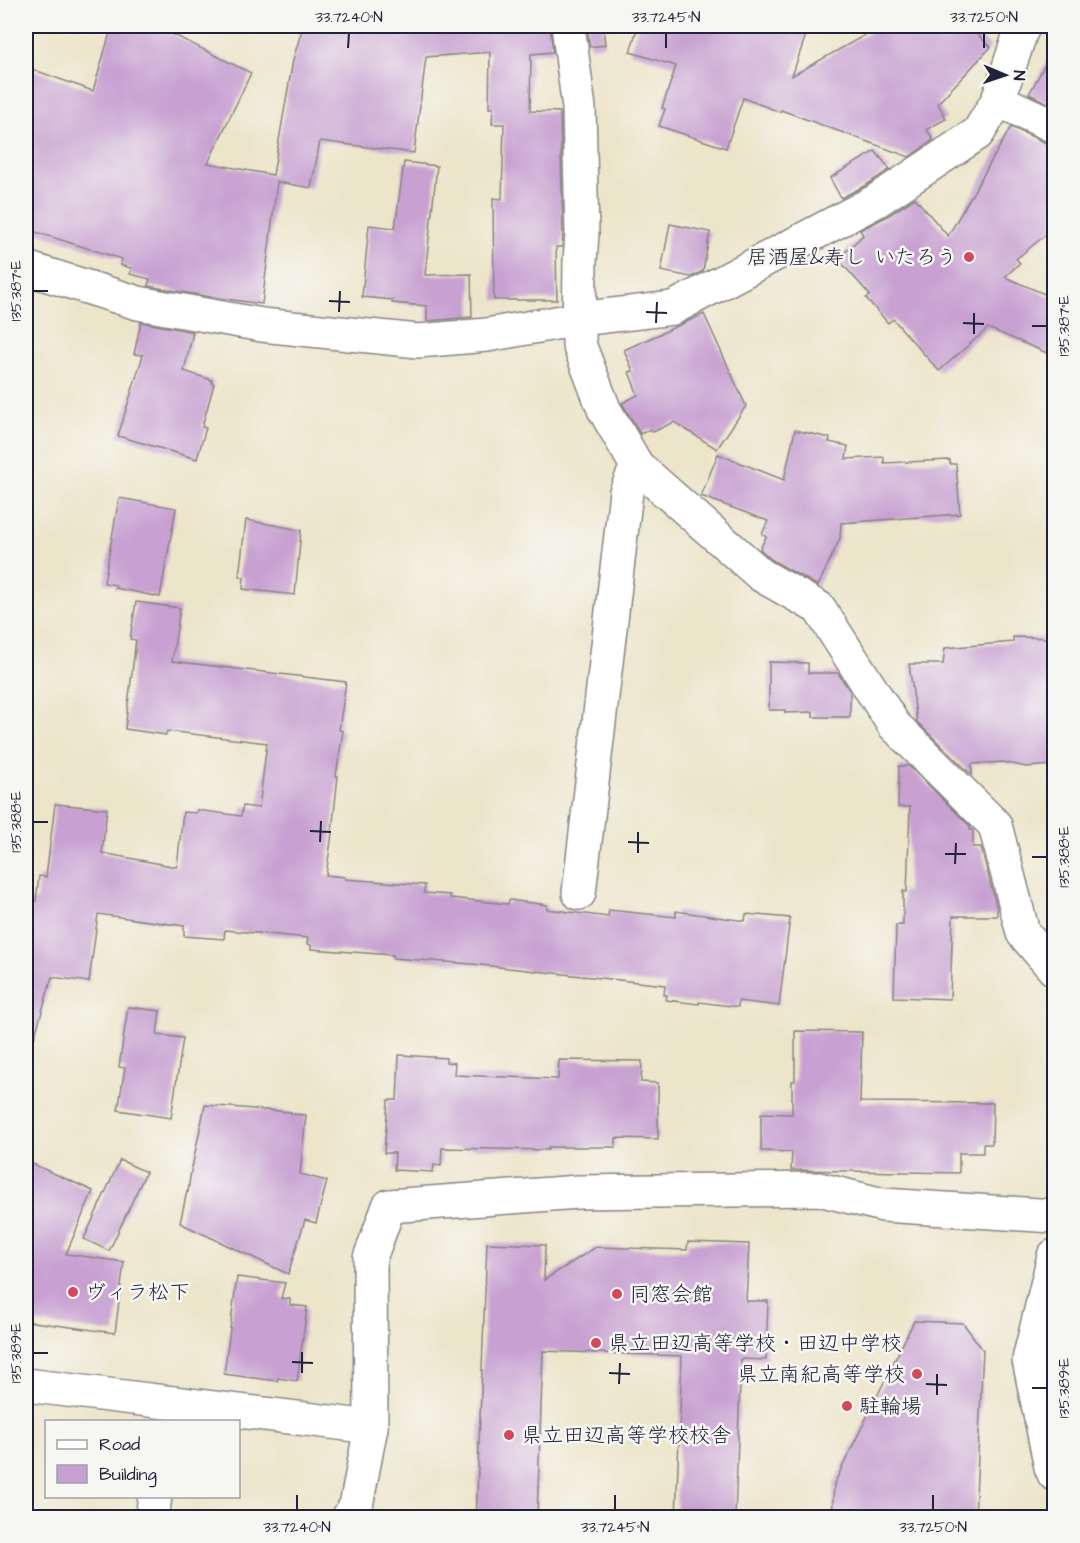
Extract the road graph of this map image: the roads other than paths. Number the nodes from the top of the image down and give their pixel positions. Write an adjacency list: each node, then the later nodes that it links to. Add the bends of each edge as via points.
1 (568, 26): 6 (street, via 579,108)
2 (1024, 26): 3 (street)
3 (998, 100): 4 (street); 6 (street, via 978,133 876,201 673,308)
4 (1054, 126)
5 (26, 268): 6 (street, via 138,303 262,325 418,341 487,335)
6 (579, 319): 7 (street, via 579,344 604,409)
7 (637, 466): 8 (street, via 626,492); 9 (street, via 761,575 819,608 894,725 995,825 1023,933)
8 (579, 893)
9 (1054, 969)
10 (1054, 1216): 15 (street, via 884,1205 819,1189 578,1192 389,1206 370,1258)
11 (1054, 1256): 12 (street)
12 (1050, 1295): 16 (street, via 1029,1360)
13 (26, 1385): 14 (street)
14 (166, 1412): 15 (street)
15 (371, 1427): 19 (street, via 356,1506)
16 (1054, 1474)
17 (154, 1498): 18 (street)
18 (152, 1518)
19 (348, 1518)

